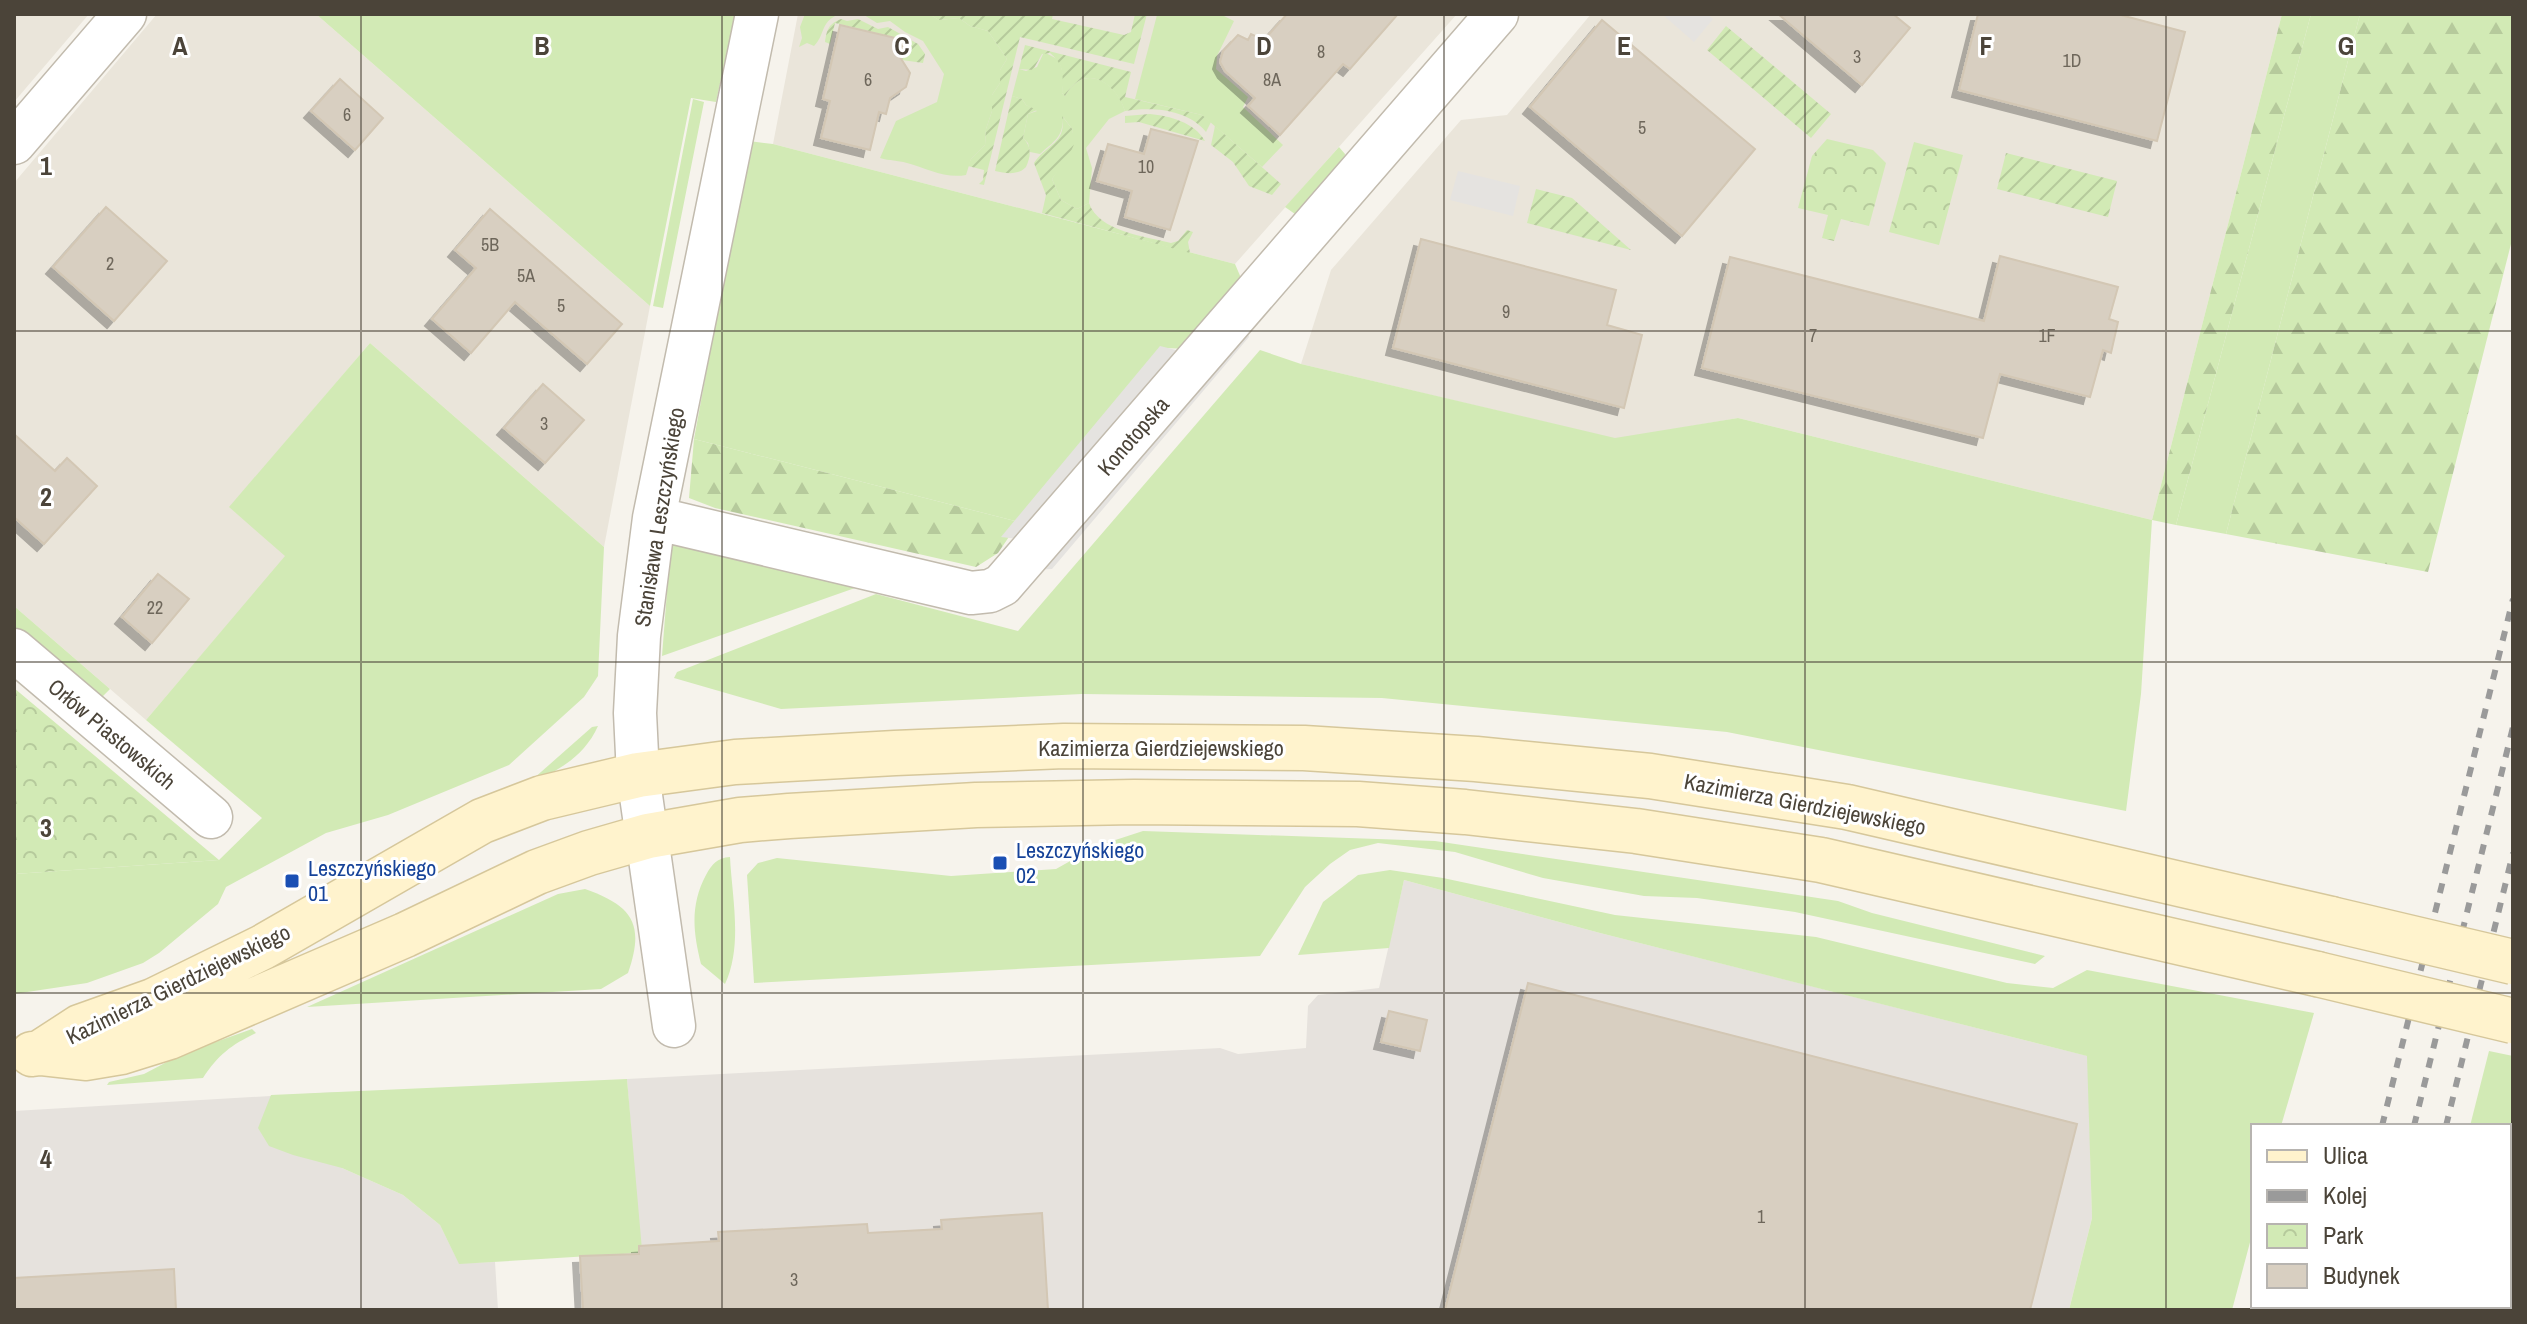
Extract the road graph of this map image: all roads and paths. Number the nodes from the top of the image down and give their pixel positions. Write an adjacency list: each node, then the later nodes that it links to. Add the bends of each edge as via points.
1 (125, 14): 4 (street)
2 (757, 14): 5 (street, Stanisława Leszczyńskiego)
3 (1497, 14): 5 (street, Konotopska, via 1002,585 971,593)
4 (14, 143)
5 (654, 518): 7 (street, Stanisława Leszczyńskiego, via 639,636)
6 (14, 650): 8 (street, Orłów Piastowskich)
7 (638, 775): 9 (street, Stanisława Leszczyńskiego); 10 (street, Kazimierza Gierdziejewskiego, bridge, via 735,762 1064,746 1186,746 1374,751 1664,778 1847,807); 13 (street, Kazimierza Gierdziejewskiego, via 542,798 482,821 263,947)
8 (211, 817)
9 (648, 836): 11 (street, Kazimierza Gierdziejewskiego, bridge, via 777,817 976,805 1358,804 1465,812 1636,831 1821,860); 12 (street, Stanisława Leszczyńskiego); 13 (street, Kazimierza Gierdziejewskiego, via 537,872 169,1037 85,1058)
10 (2513, 962)
11 (2513, 1021)
12 (674, 1026)
13 (27, 1054)

